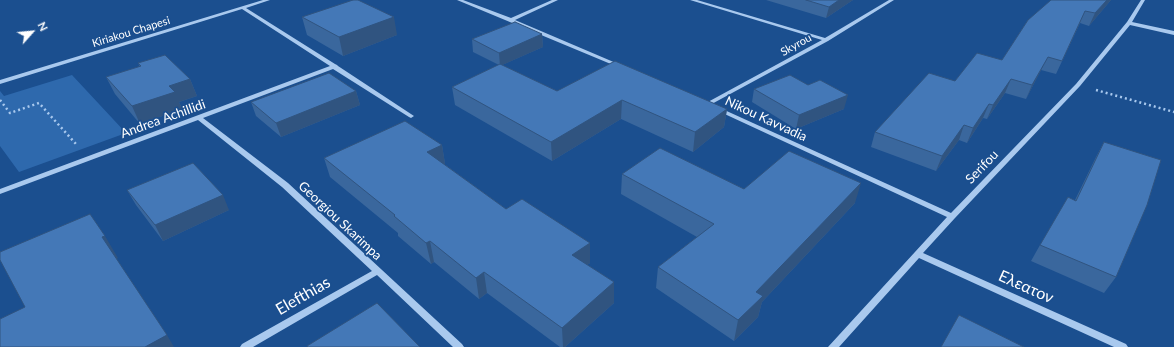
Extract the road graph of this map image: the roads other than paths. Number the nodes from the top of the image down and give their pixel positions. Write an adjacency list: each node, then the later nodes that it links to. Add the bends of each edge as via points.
1 (268, 0): 7 (street, Kiriakou Chapesi)
2 (459, 0): 8 (street)
3 (556, 0): 8 (street)
4 (692, 0): 11 (street)
5 (892, 0): 11 (street, Skyrou)
6 (1143, 0): 9 (street, Serifou)
7 (243, 8): 12 (street); 14 (street, Kiriakou Chapesi)
8 (511, 20): 13 (street)
9 (1129, 22): 10 (street); 20 (street, Serifou, via 1078,85)
10 (1174, 33)
11 (826, 40): 16 (street, Skyrou)
12 (335, 66): 17 (street); 18 (street, Andrea Achillidi)
13 (628, 70)
14 (0, 82)
15 (701, 101): 16 (street, Nikou Kavvadia)
16 (708, 104): 20 (street, Nikou Kavvadia)
17 (411, 116)
18 (200, 118): 19 (street, Andrea Achillidi); 22 (street, Georgiou Skarimpa, via 285,185)
19 (0, 192)
20 (952, 216): 21 (street, Serifou)
21 (917, 254): 25 (street, Serifou); 26 (street, Ελεατον)
22 (376, 272): 23 (street, Elefthias); 24 (street, Georgiou Skarimpa)
23 (245, 347)
24 (459, 347)
25 (833, 347)
26 (1123, 347)

